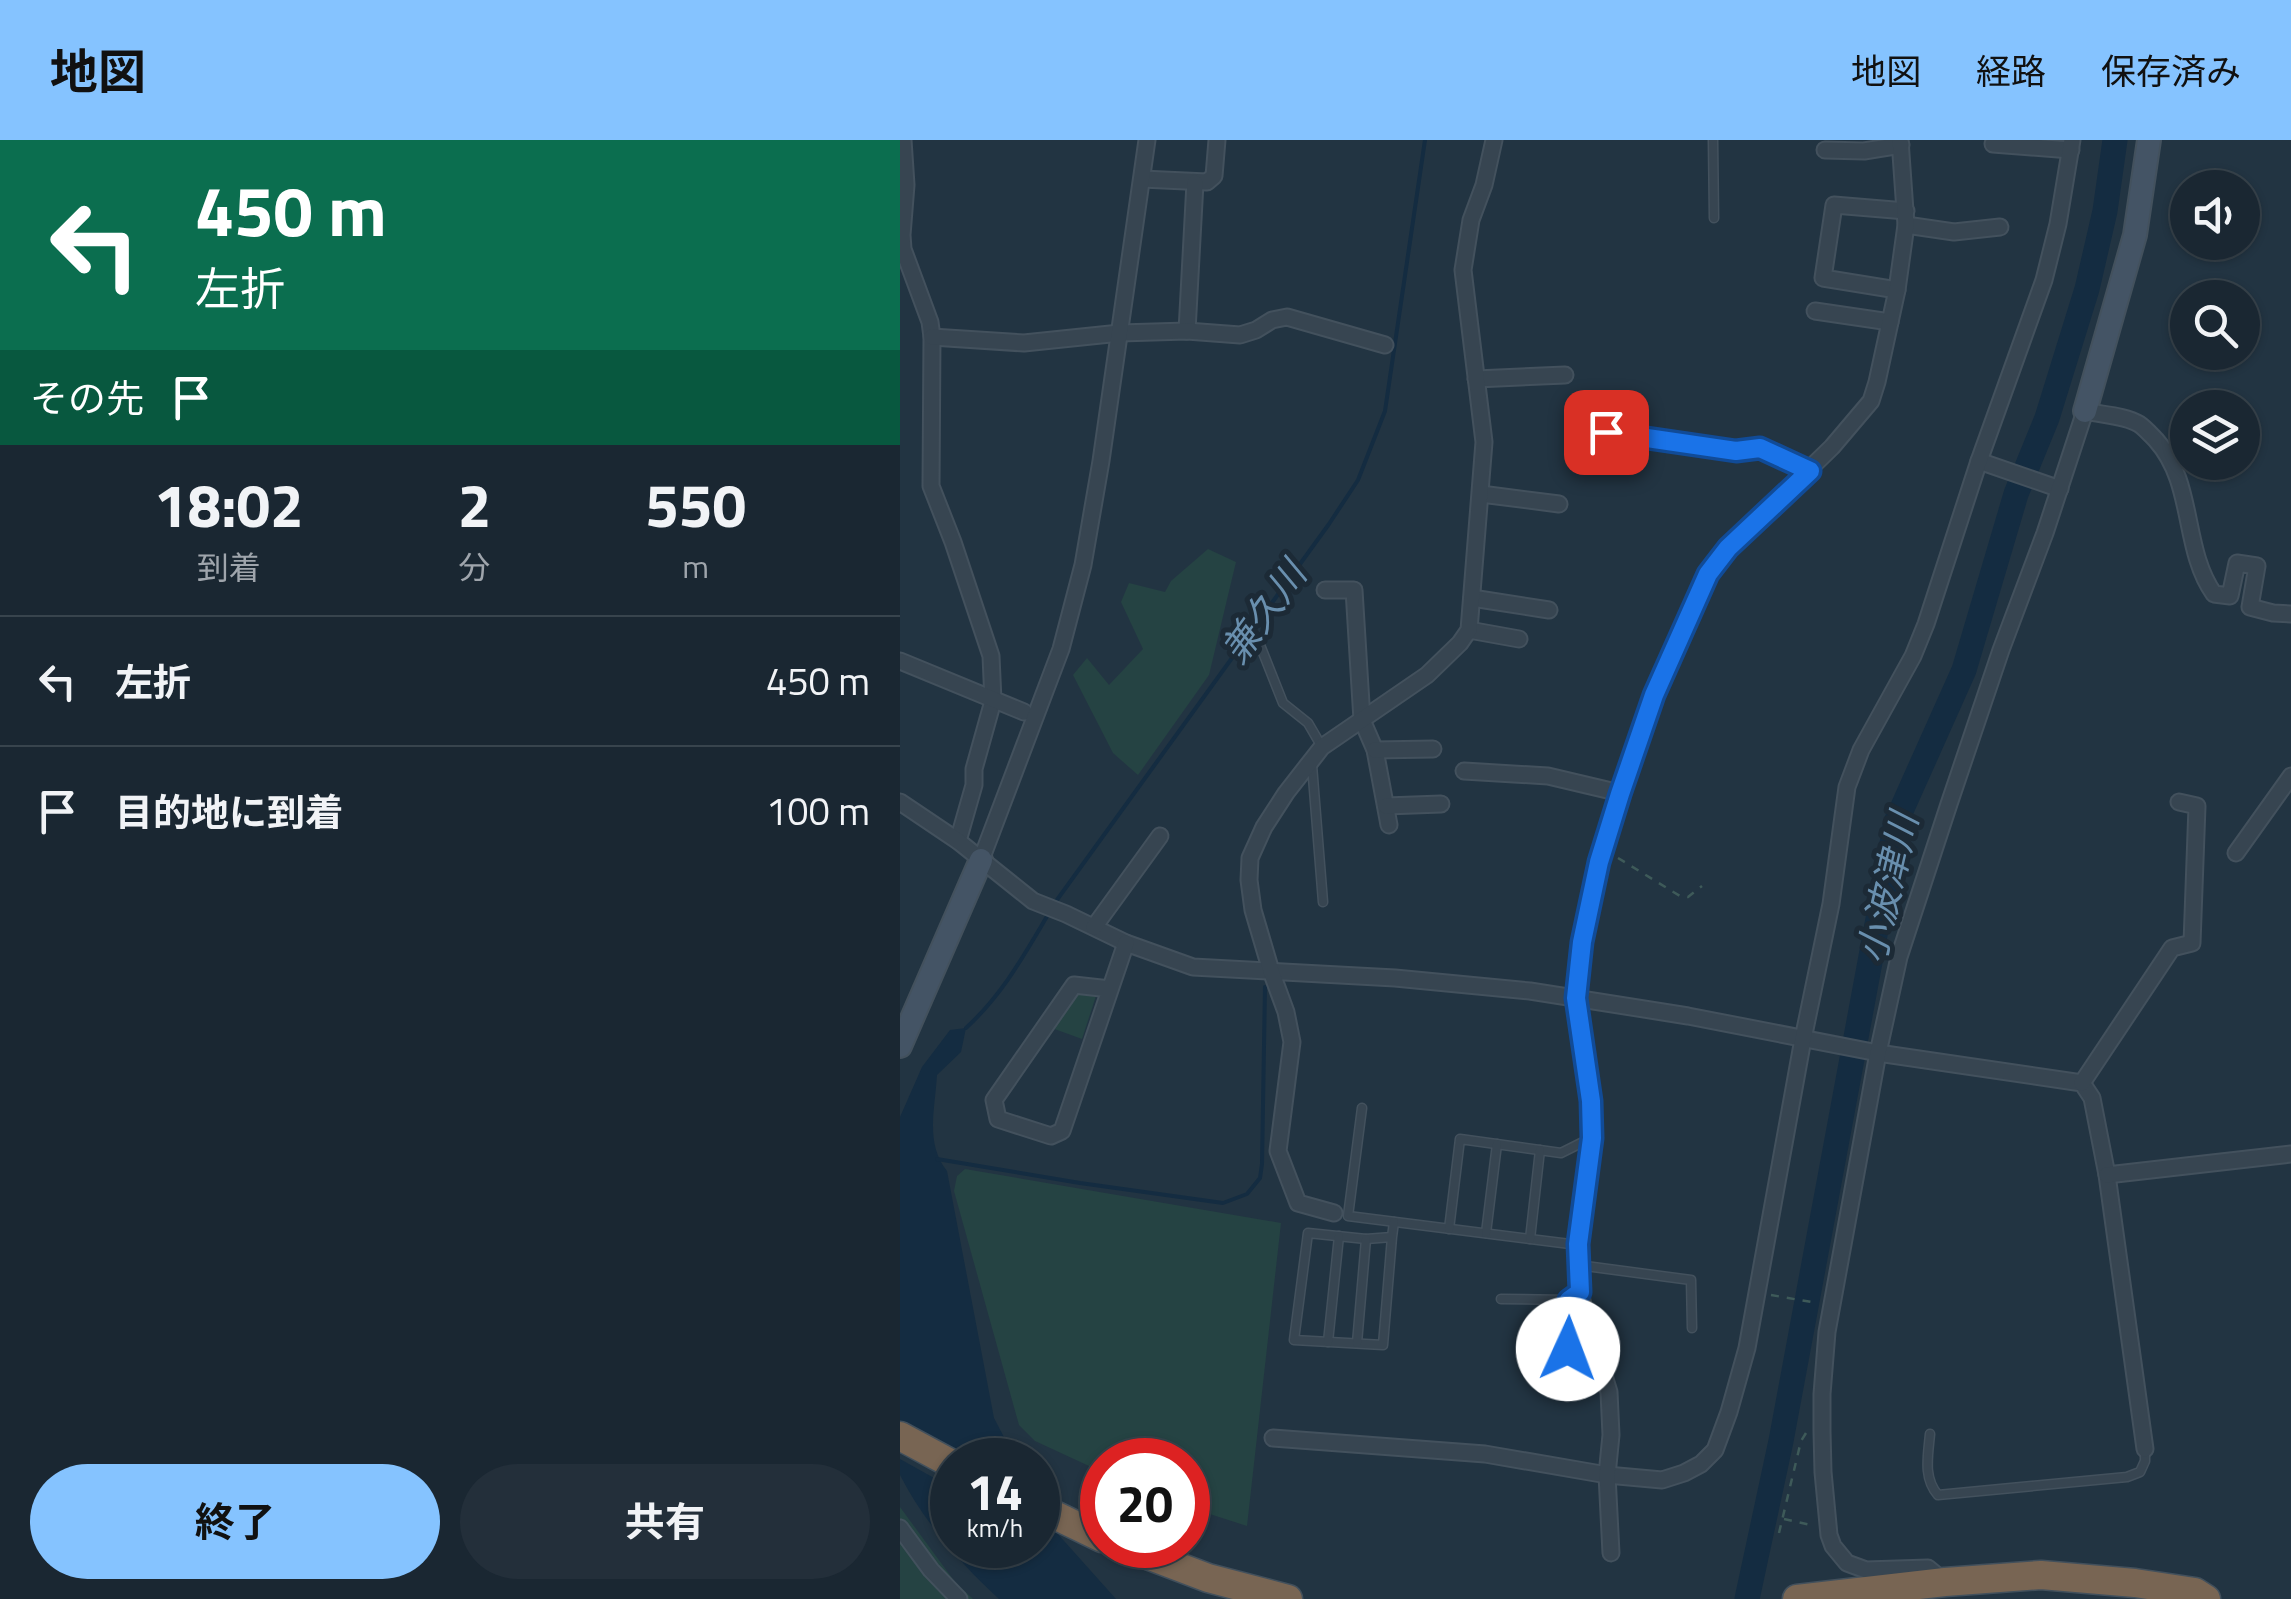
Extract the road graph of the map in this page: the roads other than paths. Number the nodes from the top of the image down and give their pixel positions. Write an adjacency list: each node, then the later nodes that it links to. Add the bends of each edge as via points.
1 (1147, 140): 11 (street)
2 (1217, 140): 12 (street, via 1214,176)
3 (1494, 140): 24 (street, via 1464,270)
4 (1712, 140): 13 (lane)
5 (2149, 140): 25 (street, via 2136,236)
6 (1901, 143): 10 (street); 14 (street)
7 (1993, 144): 8 (street)
8 (2072, 145): 27 (street, via 2044,280)
9 (902, 150): 21 (street, via 903,248)
10 (1825, 150)
11 (1142, 179): 12 (street); 20 (street)
12 (1195, 183): 19 (street)
13 (1714, 218)
14 (1906, 218): 15 (street, via 1954,232); 16 (street); 16 (street, via 1834,206 1824,278)
15 (2000, 227)
16 (1897, 290): 18 (street)
17 (1816, 311): 18 (street)
18 (1890, 322): 28 (street, via 1870,402)
19 (1187, 331): 20 (street); 22 (street, via 1240,334 1287,317)
20 (1120, 332): 21 (street, via 1024,343); 57 (street, via 1073,607)
21 (932, 337): 40 (street, via 931,486 991,656)
22 (1384, 345)
23 (1565, 374): 24 (street)
24 (1476, 379): 30 (street, via 1484,442)
25 (2085, 411): 29 (street); 35 (street, via 2142,426 2170,456 2214,594 2230,596 2237,563 2257,566 2250,607)
26 (1606, 432): 28 (lane, via 1736,451 1760,448)
27 (1983, 462): 29 (street); 65 (street, via 1920,639 1847,787)
28 (1810, 471): 48 (street, via 1708,574 1654,695)
29 (2055, 487): 66 (street)
30 (1481, 494): 31 (street); 33 (street)
31 (1559, 504)
32 (1325, 590): 42 (street, via 1354,590)
33 (1472, 598): 34 (street); 36 (street)
34 (1549, 610)
35 (2291, 614)
36 (1469, 630): 37 (street); 42 (street, via 1427,675)
37 (1519, 639)
38 (1258, 640): 45 (lane, via 1283,703 1308,722)
39 (900, 660): 40 (street)
40 (993, 700): 41 (street); 55 (street)
41 (1024, 712)
42 (1362, 720): 44 (street); 45 (street)
43 (1433, 748): 44 (street)
44 (1375, 750): 52 (street)
45 (1317, 754): 58 (lane); 61 (street, via 1264,827 1250,858 1253,910)
46 (1464, 771): 48 (street, via 1548,776)
47 (2291, 776): 56 (street)
48 (1620, 794): 63 (street, via 1588,911)
49 (900, 802): 55 (street)
50 (2180, 802): 67 (street, via 2197,806 2192,944 2172,948)
51 (1441, 804): 52 (street)
52 (1386, 806): 53 (street)
53 (1389, 825)
54 (1160, 836): 59 (street)
55 (958, 841): 57 (street)
56 (2236, 853)
57 (981, 860): 59 (street, via 1033,901); 64 (street)
58 (1323, 902)
59 (1094, 927): 60 (street)
60 (1126, 943): 61 (street, via 1193,967); 62 (street)
61 (1271, 971): 63 (street); 74 (street, via 1292,1042 1278,1151 1298,1204)
62 (1110, 989): 62 (street, via 1062,1130 1051,1136 998,1120 994,1100 1074,985)
63 (1576, 998): 65 (street); 69 (street)
64 (902, 1038)
65 (1811, 1041): 66 (street); 97 (street, via 1747,1348 1716,1450 1662,1480)
66 (1873, 1052): 67 (street); 101 (street, via 1827,1332 1822,1431 1829,1536 1848,1563 1866,1570 1928,1568)
67 (2082, 1083): 73 (street, via 2092,1098)
68 (1362, 1108): 74 (lane)
69 (1592, 1138): 71 (lane, via 1561,1153); 82 (street)
70 (1497, 1144): 71 (lane); 76 (lane, via 1460,1139); 77 (lane)
71 (1540, 1150): 81 (lane)
72 (2291, 1154): 73 (street)
73 (2107, 1175): 95 (street)
74 (1341, 1215): 75 (lane)
75 (1394, 1222): 76 (lane); 79 (lane)
76 (1449, 1228): 77 (lane)
77 (1486, 1233): 81 (lane)
78 (1339, 1236): 80 (lane); 87 (lane); 87 (lane, via 1308,1233 1294,1340)
79 (1392, 1237): 80 (lane); 88 (lane, via 1384,1345)
80 (1366, 1239): 88 (lane)
81 (1530, 1239): 82 (lane)
82 (1578, 1244): 83 (street)
83 (1578, 1265): 84 (street); 86 (lane, via 1691,1280)
84 (1574, 1296): 85 (lane); 90 (lane); 97 (street, via 1609,1392)
85 (1501, 1299)
86 (1692, 1328)
87 (1328, 1342): 88 (lane)
88 (1357, 1344)
89 (1538, 1349): 90 (lane)
90 (1568, 1349): 91 (lane)
91 (1567, 1397)
92 (1930, 1434): 95 (lane, via 1930,1486 1938,1495 2127,1477 2140,1472)
93 (900, 1436): 96 (highway)
94 (1273, 1438): 97 (street, via 1486,1454)
95 (2145, 1449)
96 (930, 1452)
97 (1607, 1475): 99 (street)
98 (900, 1528): 102 (street)
99 (1611, 1553)
100 (1182, 1568): 103 (highway)
101 (1945, 1582): 104 (highway); 105 (highway, via 2072,1576)
102 (959, 1599)
103 (1288, 1599)
104 (1797, 1599)
105 (2206, 1599)

